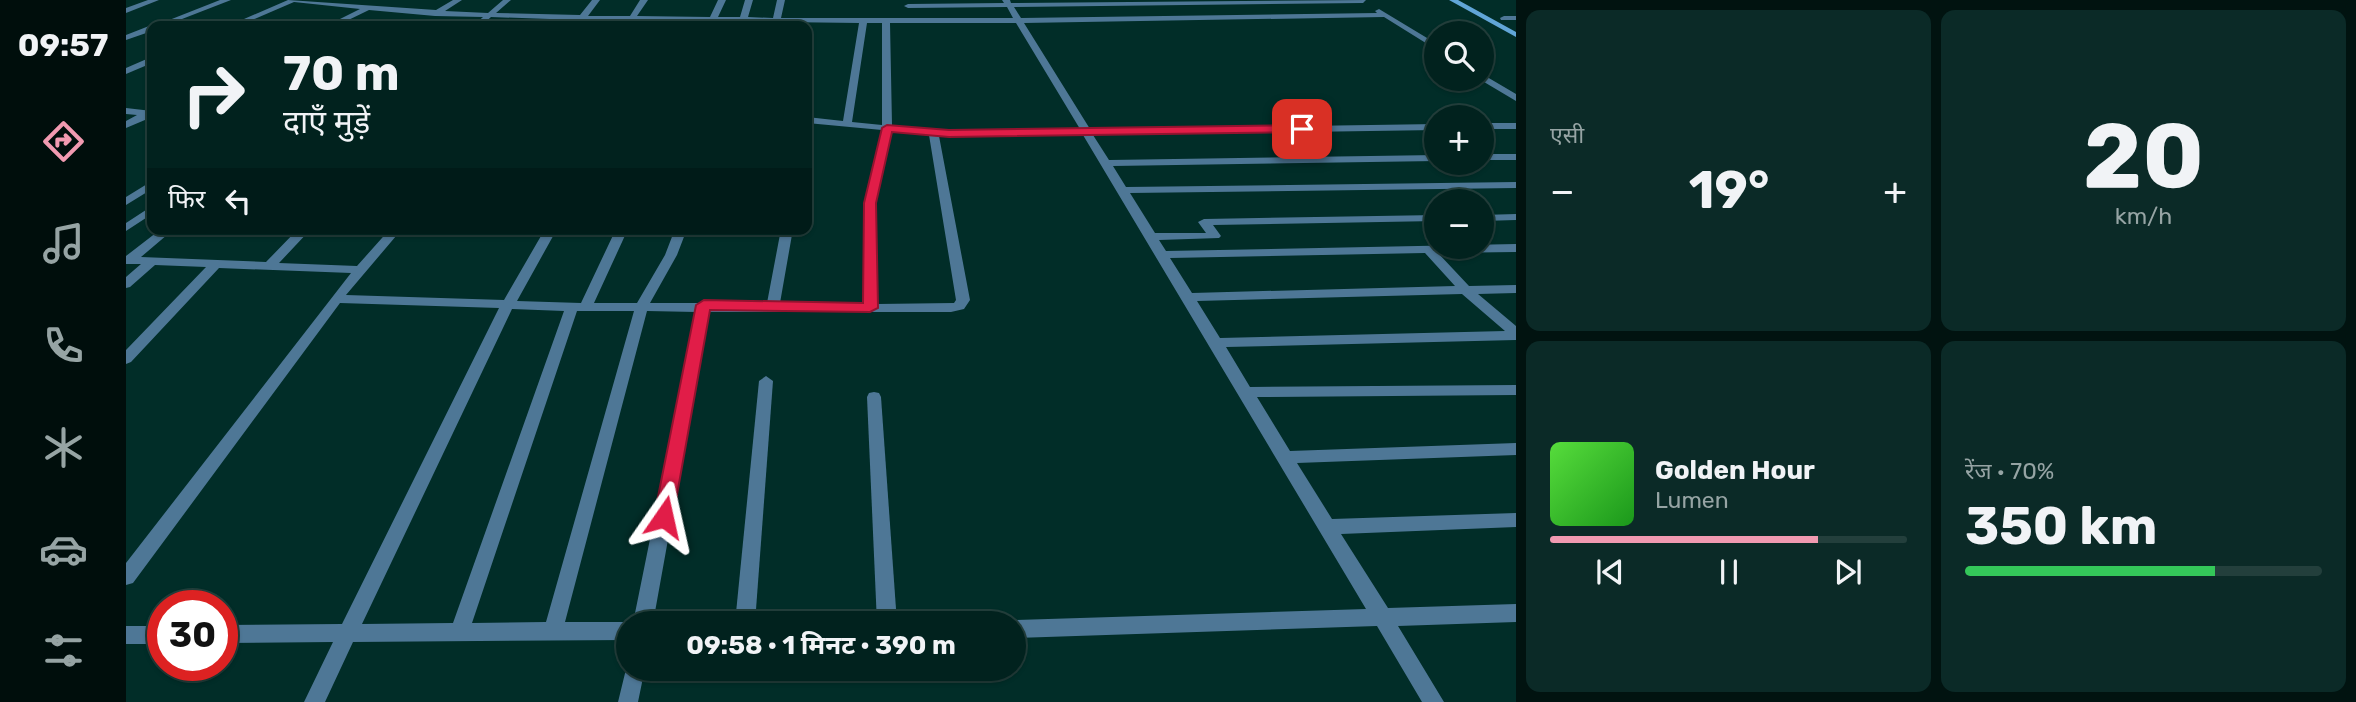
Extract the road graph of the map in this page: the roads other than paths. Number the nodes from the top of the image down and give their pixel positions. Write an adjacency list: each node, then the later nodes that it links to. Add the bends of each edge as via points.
1 (155, 0): 20 (street)
2 (228, 0): 28 (street)
3 (293, 0): 17 (street); 29 (street)
4 (338, 0): 17 (street)
5 (384, 0): 19 (street)
6 (458, 0): 21 (street)
7 (507, 0): 23 (street)
8 (596, 0): 24 (street)
9 (644, 0): 27 (street)
10 (722, 0): 34 (street)
11 (749, 0): 35 (street)
12 (781, 0): 36 (street)
13 (1362, 0): 16 (street); 22 (street)
14 (1453, 0): 43 (street)
15 (1471, 0): 25 (street)
16 (1007, 3): 18 (street); 37 (street)
17 (329, 4): 19 (street)
18 (908, 6)
19 (368, 8): 21 (street); 30 (street)
20 (126, 11)
21 (433, 15): 23 (street)
22 (1384, 15): 37 (street); 45 (street)
23 (486, 17): 24 (street); 31 (street)
24 (583, 17): 27 (street); 32 (street)
25 (1504, 18): 26 (street); 41 (street)
26 (1516, 18)
27 (633, 19): 33 (street)
28 (171, 21)
29 (244, 21)
30 (341, 21)
31 (482, 21)
32 (580, 21)
33 (654, 21)
34 (712, 21)
35 (743, 21)
36 (777, 21)
37 (1018, 21): 39 (street); 60 (street)
38 (863, 22): 39 (street); 40 (street); 54 (street)
39 (886, 22): 59 (street)
40 (812, 23)
41 (1516, 24)
42 (147, 31): 44 (street)
43 (1516, 35)
44 (126, 38)
45 (1424, 40)
46 (147, 62): 47 (street)
47 (126, 71)
48 (1494, 84): 49 (street)
49 (1516, 98)
50 (126, 111): 51 (street)
51 (147, 113)
52 (147, 114): 55 (street)
53 (812, 120): 54 (street)
54 (847, 124): 59 (street)
55 (126, 125)
56 (1516, 126): 58 (street)
57 (1424, 127): 60 (street)
58 (1494, 127)
59 (887, 128): 61 (street); 103 (street, via 870,203)
60 (1087, 131): 61 (street); 65 (street)
61 (933, 132): 103 (street, via 963,300 951,308)
62 (1494, 157): 63 (street)
63 (1516, 157)
64 (1424, 158): 65 (street)
65 (1106, 163): 68 (street)
66 (1516, 185): 68 (street)
67 (147, 187): 69 (street)
68 (1123, 190): 82 (street)
69 (126, 202)
70 (147, 213): 74 (street)
71 (1516, 217): 73 (street)
72 (1424, 218): 82 (street, via 1205,222 1214,236)
73 (1494, 218)
74 (126, 228)
75 (160, 235): 88 (street)
76 (299, 235): 91 (street)
77 (391, 235): 92 (street)
78 (547, 235): 100 (street)
79 (619, 235): 101 (street)
80 (679, 235): 98 (street)
81 (786, 235): 102 (street)
82 (1152, 237): 86 (street)
83 (1494, 248): 84 (street)
84 (1516, 248)
85 (1424, 250): 86 (street)
86 (1162, 255): 96 (street)
87 (1436, 259): 95 (street)
88 (127, 260): 89 (street)
89 (151, 262): 90 (street); 93 (street)
90 (215, 265): 91 (street); 106 (street)
91 (268, 267): 92 (street)
92 (361, 270): 97 (street)
93 (126, 284)
94 (1516, 289): 95 (street)
95 (1465, 290): 96 (street); 104 (street)
96 (1187, 297): 105 (street)
97 (336, 299): 100 (street); 115 (street)
98 (642, 305): 99 (street); 101 (street); 123 (street)
99 (704, 305): 102 (street); 116 (street)
100 (506, 306): 101 (street); 126 (street)
101 (579, 307): 124 (street)
102 (773, 307): 103 (street)
103 (870, 308)
104 (1516, 334): 105 (street)
105 (1216, 343): 109 (street)
106 (126, 359)
107 (766, 381): 117 (street)
108 (1516, 390): 109 (street)
109 (1245, 392): 112 (street)
110 (874, 397): 118 (street)
111 (1516, 449): 112 (street)
112 (1284, 457): 114 (street)
113 (1516, 520): 114 (street)
114 (1327, 527): 120 (street)
115 (126, 577)
116 (645, 611)
117 (746, 611)
118 (886, 611)
119 (1516, 613): 120 (street)
120 (1383, 618): 121 (street); 132 (street)
121 (1026, 629)
122 (616, 631): 123 (street)
123 (553, 632): 124 (street)
124 (459, 633): 126 (street)
125 (238, 634): 126 (street)
126 (347, 634): 130 (street)
127 (126, 635): 128 (street)
128 (147, 635)
129 (632, 681): 131 (street)
130 (314, 702)
131 (628, 702)
132 (1434, 702)

